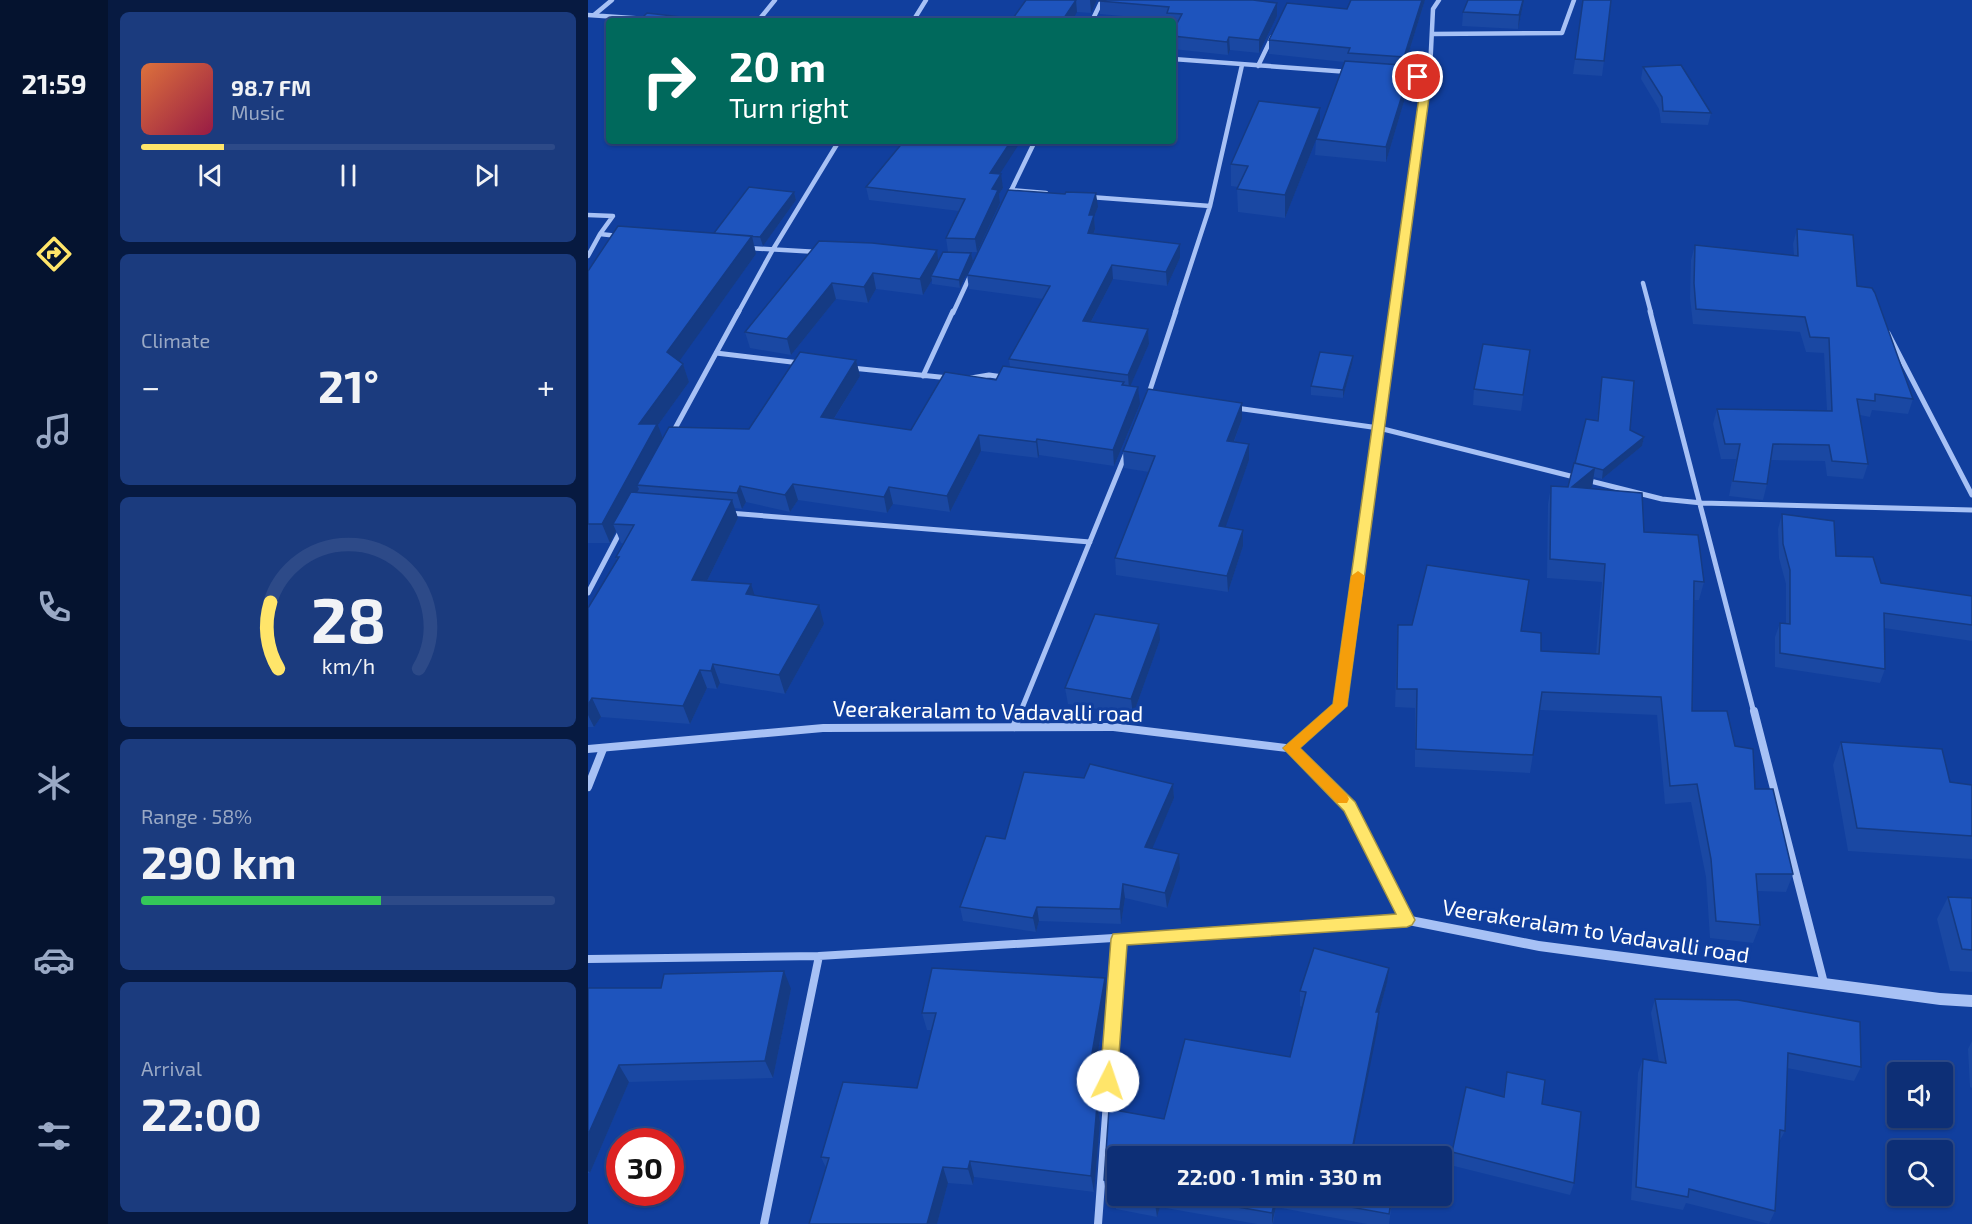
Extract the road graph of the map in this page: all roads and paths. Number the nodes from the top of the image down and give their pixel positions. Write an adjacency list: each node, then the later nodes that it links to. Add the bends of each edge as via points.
1 (612, 0): 8 (street)
2 (775, 0): 10 (street)
3 (926, 0): 11 (street)
4 (1102, 0): 12 (street)
5 (1439, 0): 14 (street, via 1433,9)
6 (1574, 0): 14 (street, via 1562,33)
7 (588, 15): 8 (street)
8 (594, 15): 9 (street)
9 (638, 18)
10 (760, 18)
11 (915, 18)
12 (1093, 18)
13 (1276, 28): 17 (street)
14 (1432, 34): 20 (street, via 1430,70)
15 (1176, 59): 16 (street)
16 (1242, 65): 17 (street); 27 (street)
17 (1258, 66): 18 (street)
18 (1361, 73)
19 (1395, 75): 20 (street)
20 (1418, 77): 50 (street, via 1425,90)
21 (837, 144): 32 (street)
22 (1034, 144): 23 (street)
23 (1011, 190): 24 (street); 26 (street)
24 (1058, 194)
25 (1081, 196): 27 (street)
26 (1007, 200)
27 (1210, 206): 46 (street)
28 (588, 215): 29 (street, via 613,216)
29 (600, 234): 30 (street); 34 (street)
30 (623, 237)
31 (738, 247): 32 (street)
32 (772, 251): 33 (street); 38 (street)
33 (830, 252)
34 (588, 256)
35 (974, 268): 41 (street)
36 (1643, 283): 54 (street)
37 (1887, 330): 53 (street)
38 (716, 353): 39 (street); 51 (street)
39 (808, 363)
40 (842, 367): 41 (street)
41 (923, 376): 42 (street)
42 (953, 378)
43 (1011, 378): 44 (street, via 989,375)
44 (963, 379)
45 (1137, 394): 46 (street)
46 (1148, 396): 47 (street); 48 (street)
47 (1160, 397)
48 (1144, 406)
49 (1229, 407): 50 (street)
50 (1379, 428): 54 (street, via 1662,499); 61 (street, via 1340,706)
51 (667, 444)
52 (1128, 448): 58 (street)
53 (1972, 495)
54 (1702, 503): 55 (street); 69 (street)
55 (1972, 510)
56 (716, 512): 58 (street)
57 (624, 524): 59 (street)
58 (1090, 542): 60 (street)
59 (588, 593)
60 (1014, 727): 61 (street, Veerakeralam to Vadavalli road, via 1113,727); 63 (street, Veerakeralam to Vadavalli road, via 823,728)
61 (1290, 748): 65 (street, Veerakeralam to Vadavalli road, via 1350,807)
62 (588, 749): 63 (street, Veerakeralam to Vadavalli road)
63 (603, 749): 64 (street)
64 (588, 787)
65 (1407, 920): 66 (street); 69 (street, Veerakeralam to Vadavalli road, via 1539,946)
66 (1119, 939): 67 (street); 72 (street)
67 (819, 956): 68 (street); 71 (street)
68 (588, 959)
69 (1824, 984): 70 (street, Veerakeralam to Vadavalli road)
70 (1972, 1001)
71 (764, 1224)
72 (1098, 1224)

